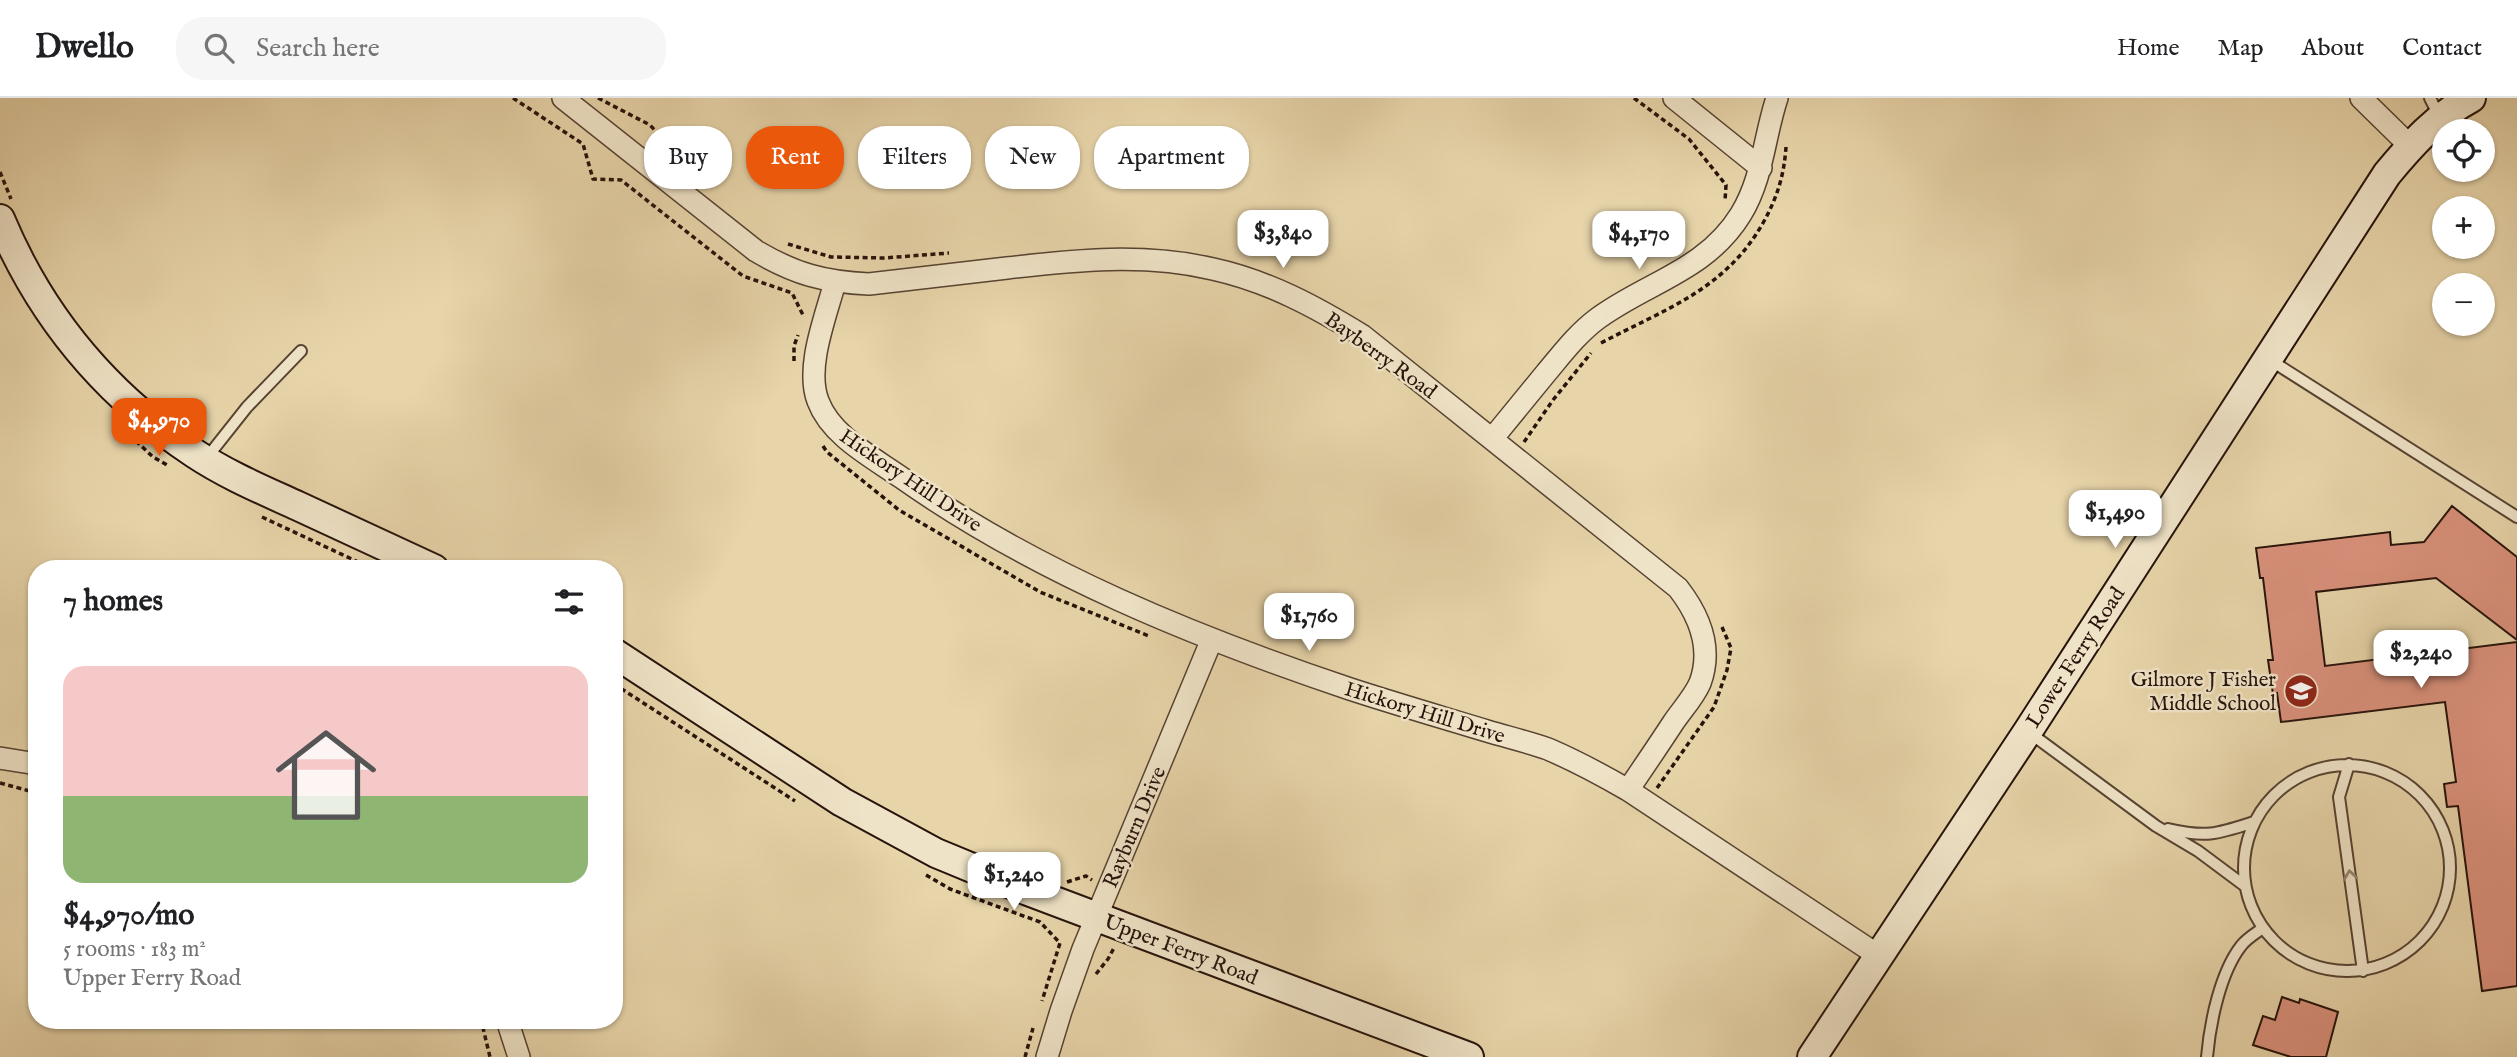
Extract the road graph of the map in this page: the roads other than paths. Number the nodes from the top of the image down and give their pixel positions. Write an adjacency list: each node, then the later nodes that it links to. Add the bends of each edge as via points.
1 (563, 98): 10 (street, Bayberry Road, via 756,251 808,276)
2 (1674, 98): 8 (street)
3 (1777, 98): 8 (street)
4 (2361, 98): 7 (street)
5 (2471, 98): 6 (main road, Lower Ferry Road)
6 (2435, 108): 7 (main road, Lower Ferry Road)
7 (2410, 146): 12 (main road, Lower Ferry Road)
8 (1761, 168): 13 (street, via 1741,214 1725,236 1685,270 1596,320)
9 (7, 212): 14 (main road, via 16,258 64,334 125,400)
10 (835, 282): 13 (street, Bayberry Road, via 869,284 1124,258 1213,269 1285,292 1325,312 1363,336); 17 (street, Hickory Hill Drive, via 813,380 824,415 835,429 979,527 1107,593)
11 (301, 352): 14 (lane, via 247,407)
12 (2268, 358): 15 (lane); 19 (main road, Lower Ferry Road)
13 (1492, 439): 23 (street, Bayberry Road, via 1678,588 1700,623 1704,653 1699,684)
14 (205, 460): 16 (main road, via 240,480)
15 (2517, 517)
16 (433, 560)
17 (1212, 639): 23 (street, Hickory Hill Drive, via 1380,699 1546,748); 27 (street, Rayburn Drive)
18 (623, 659): 27 (main road, Upper Ferry Road, via 842,802 899,834)
19 (2028, 731): 25 (lane); 29 (main road, Lower Ferry Road)
20 (0, 758): 21 (street)
21 (28, 763)
22 (2349, 764): 24 (lane, via 2320,768 2293,780 2270,798); 30 (lane, one-way to 22, via 2339,797); 30 (lane, via 2379,770 2406,783 2428,804 2444,831 2450,861 2448,892 2437,920 2417,944 2392,961)
23 (1628, 790): 29 (street, Hickory Hill Drive)
24 (2254, 822): 25 (lane, via 2214,835); 26 (lane, via 2245,853)
25 (2156, 826): 26 (lane)
26 (2245, 886): 28 (lane)
27 (1096, 917): 33 (street, Rayburn Drive); 34 (main road, Upper Ferry Road)
28 (2263, 928): 30 (lane, via 2296,958 2317,967); 36 (lane, via 2242,944 2229,968 2209,1029)
29 (1879, 956): 35 (main road, Lower Ferry Road)
30 (2363, 971)
31 (510, 1029): 32 (street)
32 (519, 1057)
33 (1047, 1057)
34 (1469, 1057)
35 (1812, 1057)
36 (2207, 1057)

